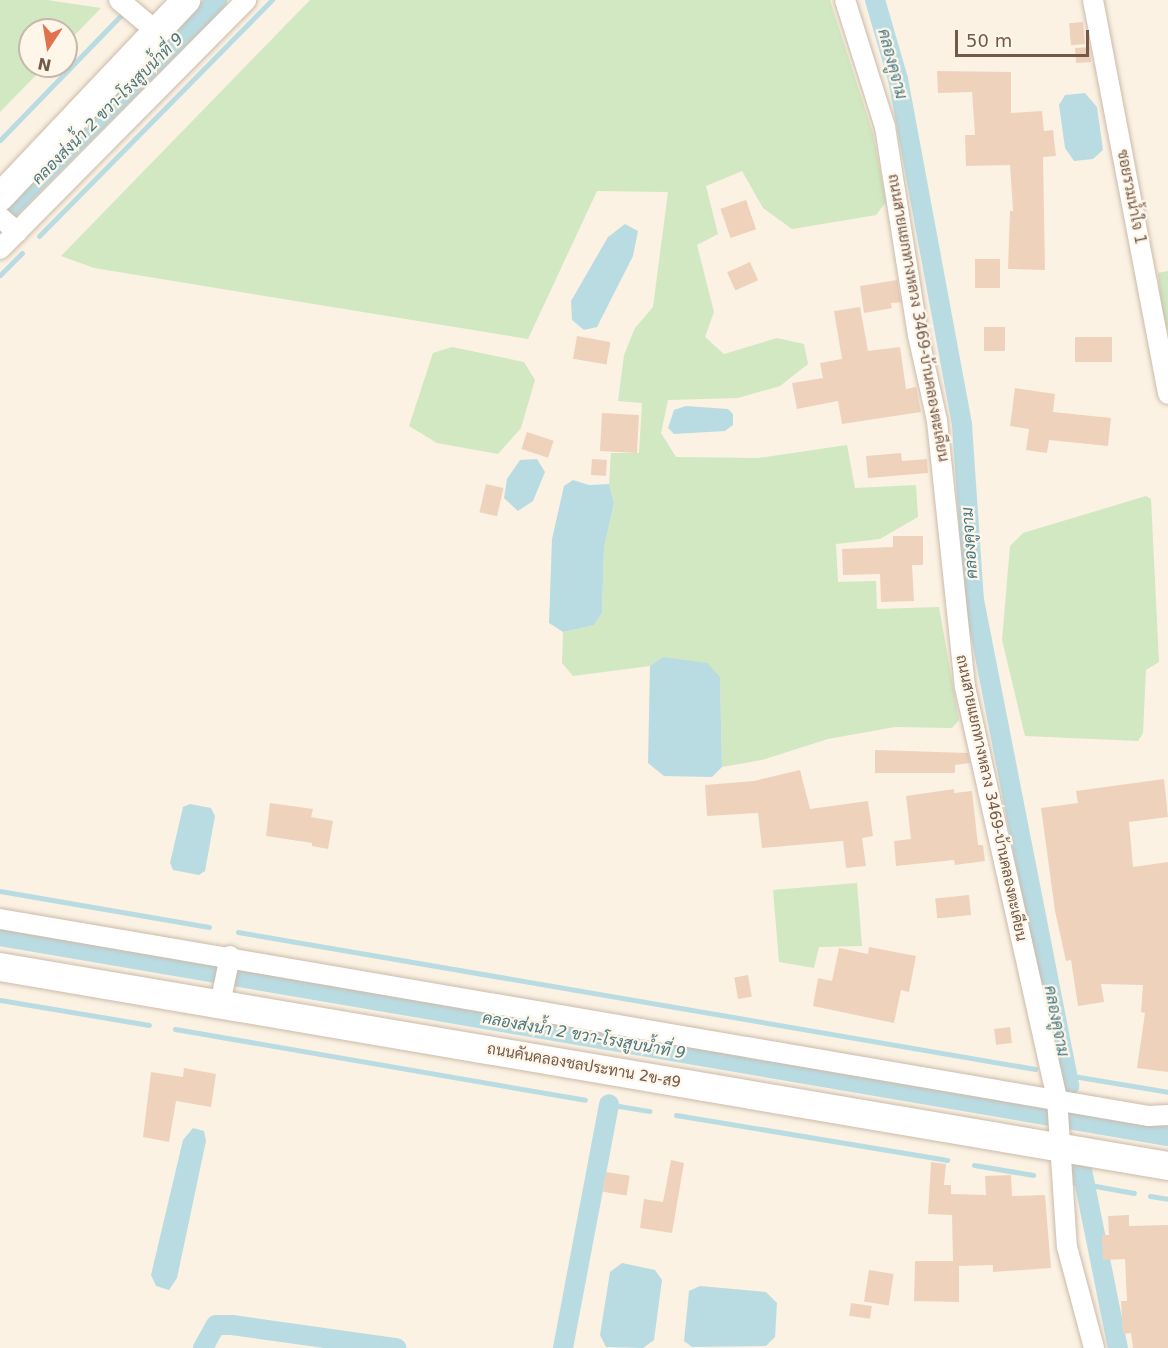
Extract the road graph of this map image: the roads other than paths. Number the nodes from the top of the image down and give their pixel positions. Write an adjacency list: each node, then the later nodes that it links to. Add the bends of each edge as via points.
1 (119, 0): 6 (street)
2 (186, 0): 6 (street)
3 (246, 0): 9 (street)
4 (845, 0): 16 (street, ถนนสายแยกทางหลวง 3469-บ้านคลองตะเคียน, via 885,127 918,334 937,421 964,687)
5 (1093, 0): 11 (street, ซอยรวมน้ำใจ 1)
6 (156, 31): 7 (street)
7 (0, 197)
8 (0, 217): 9 (street)
9 (16, 231): 10 (street)
10 (0, 249)
11 (1168, 394)
12 (0, 920): 13 (street)
13 (229, 961): 15 (street); 16 (street)
14 (0, 967): 15 (street, ถนนคันคลองชลประทาน 2ข-ส9)
15 (221, 999): 18 (street, ถนนคันคลองชลประทาน 2ข-ส9)
16 (1057, 1102): 17 (street, via 1149,1116); 18 (street, ถนนสายแยกทางหลวง 3469-บ้านคลองตะเคียน)
17 (1168, 1115)
18 (1057, 1137): 19 (street, ถนนคันคลองชลประทาน 2ข-ส9); 20 (street, ถนนสายแยกทางหลวง 3469-บ้านคลองตะเคียน, via 1067,1247)
19 (1168, 1166)
20 (1094, 1348)

